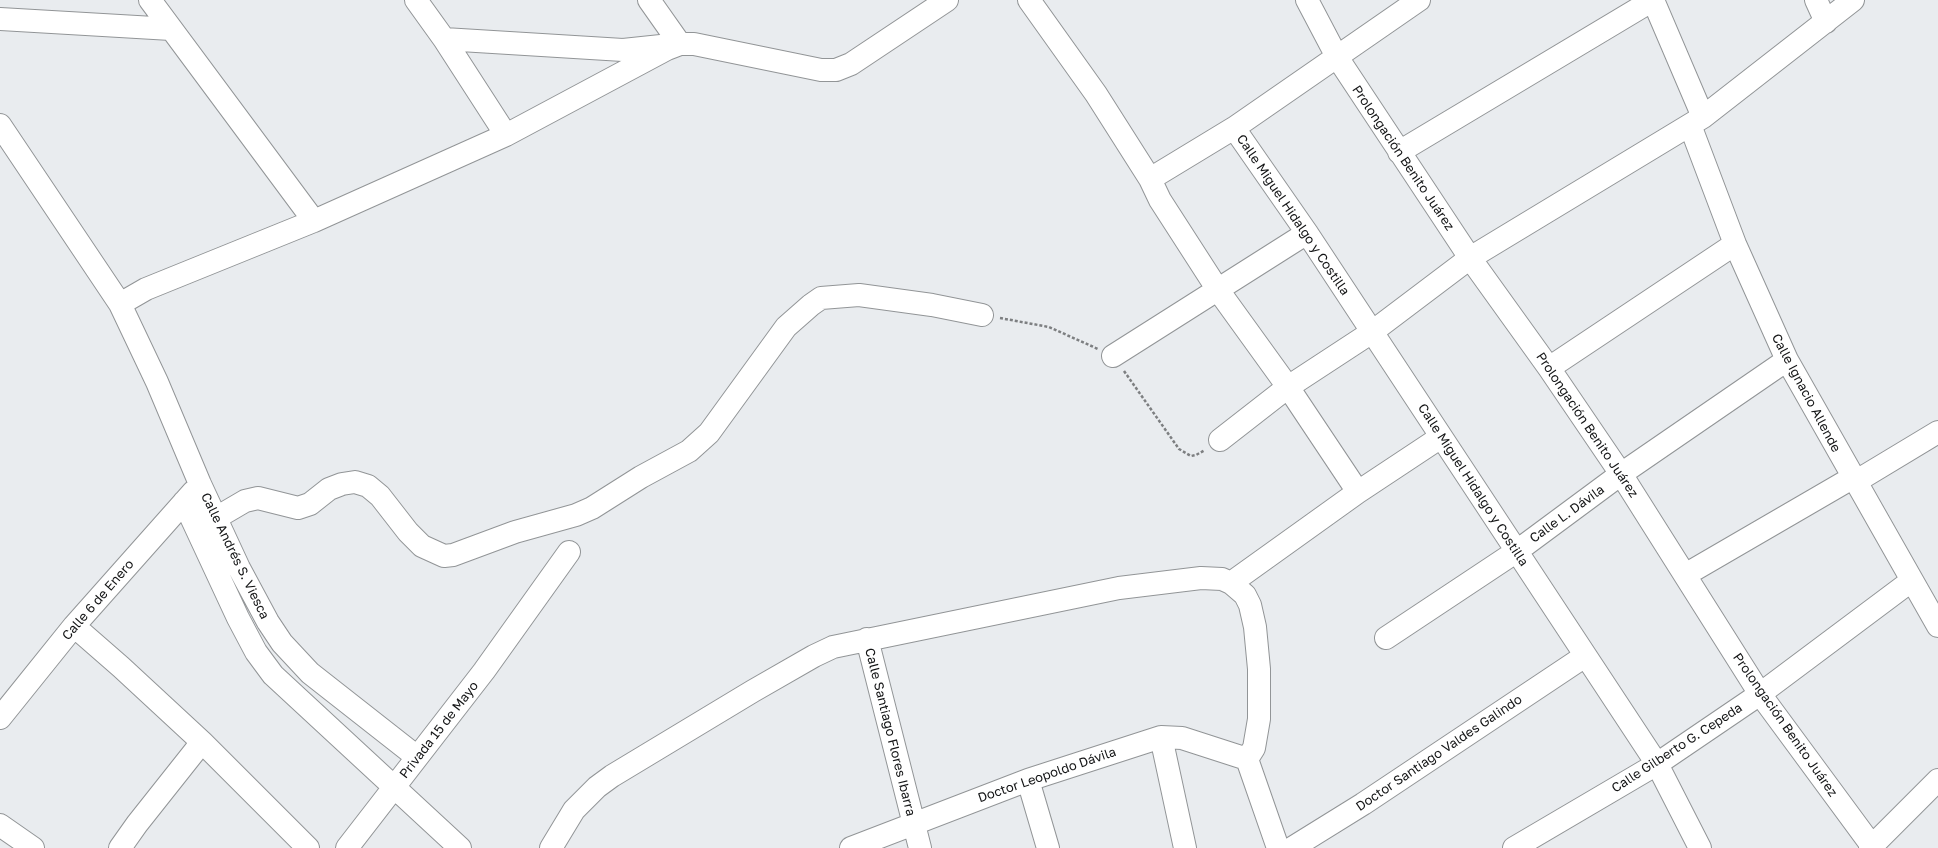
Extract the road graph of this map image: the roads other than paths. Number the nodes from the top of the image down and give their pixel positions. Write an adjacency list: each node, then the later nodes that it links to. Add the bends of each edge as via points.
1 (150, 0): 13 (street)
2 (416, 0): 14 (street)
3 (649, 0): 15 (street)
4 (947, 0): 15 (street, via 851,64 836,70 822,70 694,44)
5 (1028, 0): 22 (street, via 1096,94)
6 (1307, 0): 16 (street, Prolongación Benito Juárez)
7 (1419, 0): 16 (street)
8 (1653, 0): 17 (street, Calle Ignacio Allende); 21 (street)
9 (1816, 0): 12 (street)
10 (1853, 0): 12 (street)
11 (0, 19): 13 (street)
12 (1826, 22): 17 (street)
13 (171, 29): 23 (street)
14 (444, 38): 15 (street, via 623,50); 20 (street)
15 (680, 44): 20 (street)
16 (1337, 57): 19 (street); 21 (street, Prolongación Benito Juárez)
17 (1696, 121): 25 (street, Calle Ignacio Allende); 26 (street)
18 (0, 125): 28 (street, Calle Andrés S. Viesca)
19 (1234, 128): 22 (street); 24 (street, Calle Miguel Hidalgo y Costilla)
20 (506, 135): 23 (street)
21 (1400, 152): 26 (street, Prolongación Benito Juárez)
22 (1150, 179): 27 (street, via 1160,200)
23 (314, 221): 28 (street, via 191,269)
24 (1307, 233): 27 (street); 30 (street, Calle Miguel Hidalgo y Costilla)
25 (1735, 244): 32 (street, Calle Ignacio Allende); 33 (street)
26 (1470, 258): 30 (street); 33 (street, Prolongación Benito Juárez)
27 (1218, 290): 31 (street); 34 (street)
28 (120, 304): 40 (street, Calle Andrés S. Viesca, via 157,382)
29 (982, 315): 43 (street, via 932,305 859,296 821,298 786,327 709,433 689,451 592,508 453,555 444,556 422,546 380,496 368,486 355,482 329,489 310,504 298,508 258,498 245,501)
30 (1372, 332): 34 (street); 36 (street, Calle Miguel Hidalgo y Costilla)
31 (1113, 356)
32 (1786, 360): 38 (street, Calle L. Dávila); 39 (street, Calle Ignacio Allende)
33 (1549, 368): 38 (street, Prolongación Benito Juárez)
34 (1288, 387): 37 (street); 41 (street)
35 (1938, 432): 39 (street)
36 (1441, 437): 41 (street); 44 (street, Calle Miguel Hidalgo y Costilla)
37 (1220, 440)
38 (1621, 474): 44 (street, Calle L. Dávila); 46 (street, Prolongación Benito Juárez)
39 (1853, 480): 46 (street); 47 (street, Calle Ignacio Allende)
40 (200, 484): 42 (street, Calle 6 de Enero); 43 (street, Calle Andrés S. Viesca)
41 (1358, 492): 48 (street)
42 (184, 502): 49 (street, Calle 6 de Enero); 63 (street, via 256,652 273,675)
43 (216, 518): 58 (street, Calle Andrés S. Viesca, via 239,568 282,643 310,673)
44 (1517, 551): 51 (street, Calle L. Dávila); 53 (street, Calle Miguel Hidalgo y Costilla)
45 (569, 552): 58 (street, Privada 15 de Mayo, via 484,671)
46 (1685, 575): 54 (street, Prolongación Benito Juárez)
47 (1911, 581): 50 (street, Calle Ignacio Allende); 54 (street, Calle Gilberto G. Cepeda)
48 (1231, 583): 52 (street, via 1222,579 1201,578 1119,588); 59 (street, via 1241,590 1250,605 1255,626 1259,670 1257,734 1254,748)
49 (74, 626): 55 (street, Calle 6 de Enero); 57 (street)
50 (1938, 626)
51 (1386, 638)
52 (867, 639): 64 (street, Calle Santiago Flores Ibarra); 72 (street, via 833,647 820,653 612,776 574,810)
53 (1586, 656): 60 (street, Calle Miguel Hidalgo y Costilla); 78 (street, Doctor Santiago Valdes Galindo)
54 (1760, 694): 60 (street, Calle Gilberto G. Cepeda); 66 (street, Prolongación Benito Juárez)
55 (0, 718)
56 (1161, 738): 59 (street, Doctor Leopoldo Dávila, via 1182,738); 61 (street, Doctor Leopoldo Dávila); 76 (street)
57 (202, 742): 68 (street, via 136,824); 69 (street)
58 (418, 757): 63 (street, Privada 15 de Mayo)
59 (1247, 759): 77 (street)
60 (1657, 764): 79 (street, Calle Gilberto G. Cepeda); 80 (street, Calle Miguel Hidalgo y Costilla)
61 (1028, 780): 64 (street, Doctor Leopoldo Dávila); 75 (street)
62 (1936, 787): 66 (street)
63 (394, 788): 70 (street, Privada 15 de Mayo); 71 (street)
64 (914, 824): 73 (street, Doctor Leopoldo Dávila); 74 (street, Calle Santiago Flores Ibarra)
65 (0, 825): 67 (street)
66 (1871, 847)
67 (33, 848)
68 (120, 848)
69 (308, 848)
70 (347, 848)
71 (460, 848)
72 (550, 848)
73 (851, 848)
74 (920, 848)
75 (1048, 848)
76 (1185, 848)
77 (1278, 848)
78 (1292, 848)
79 (1514, 848)
80 (1700, 848)

